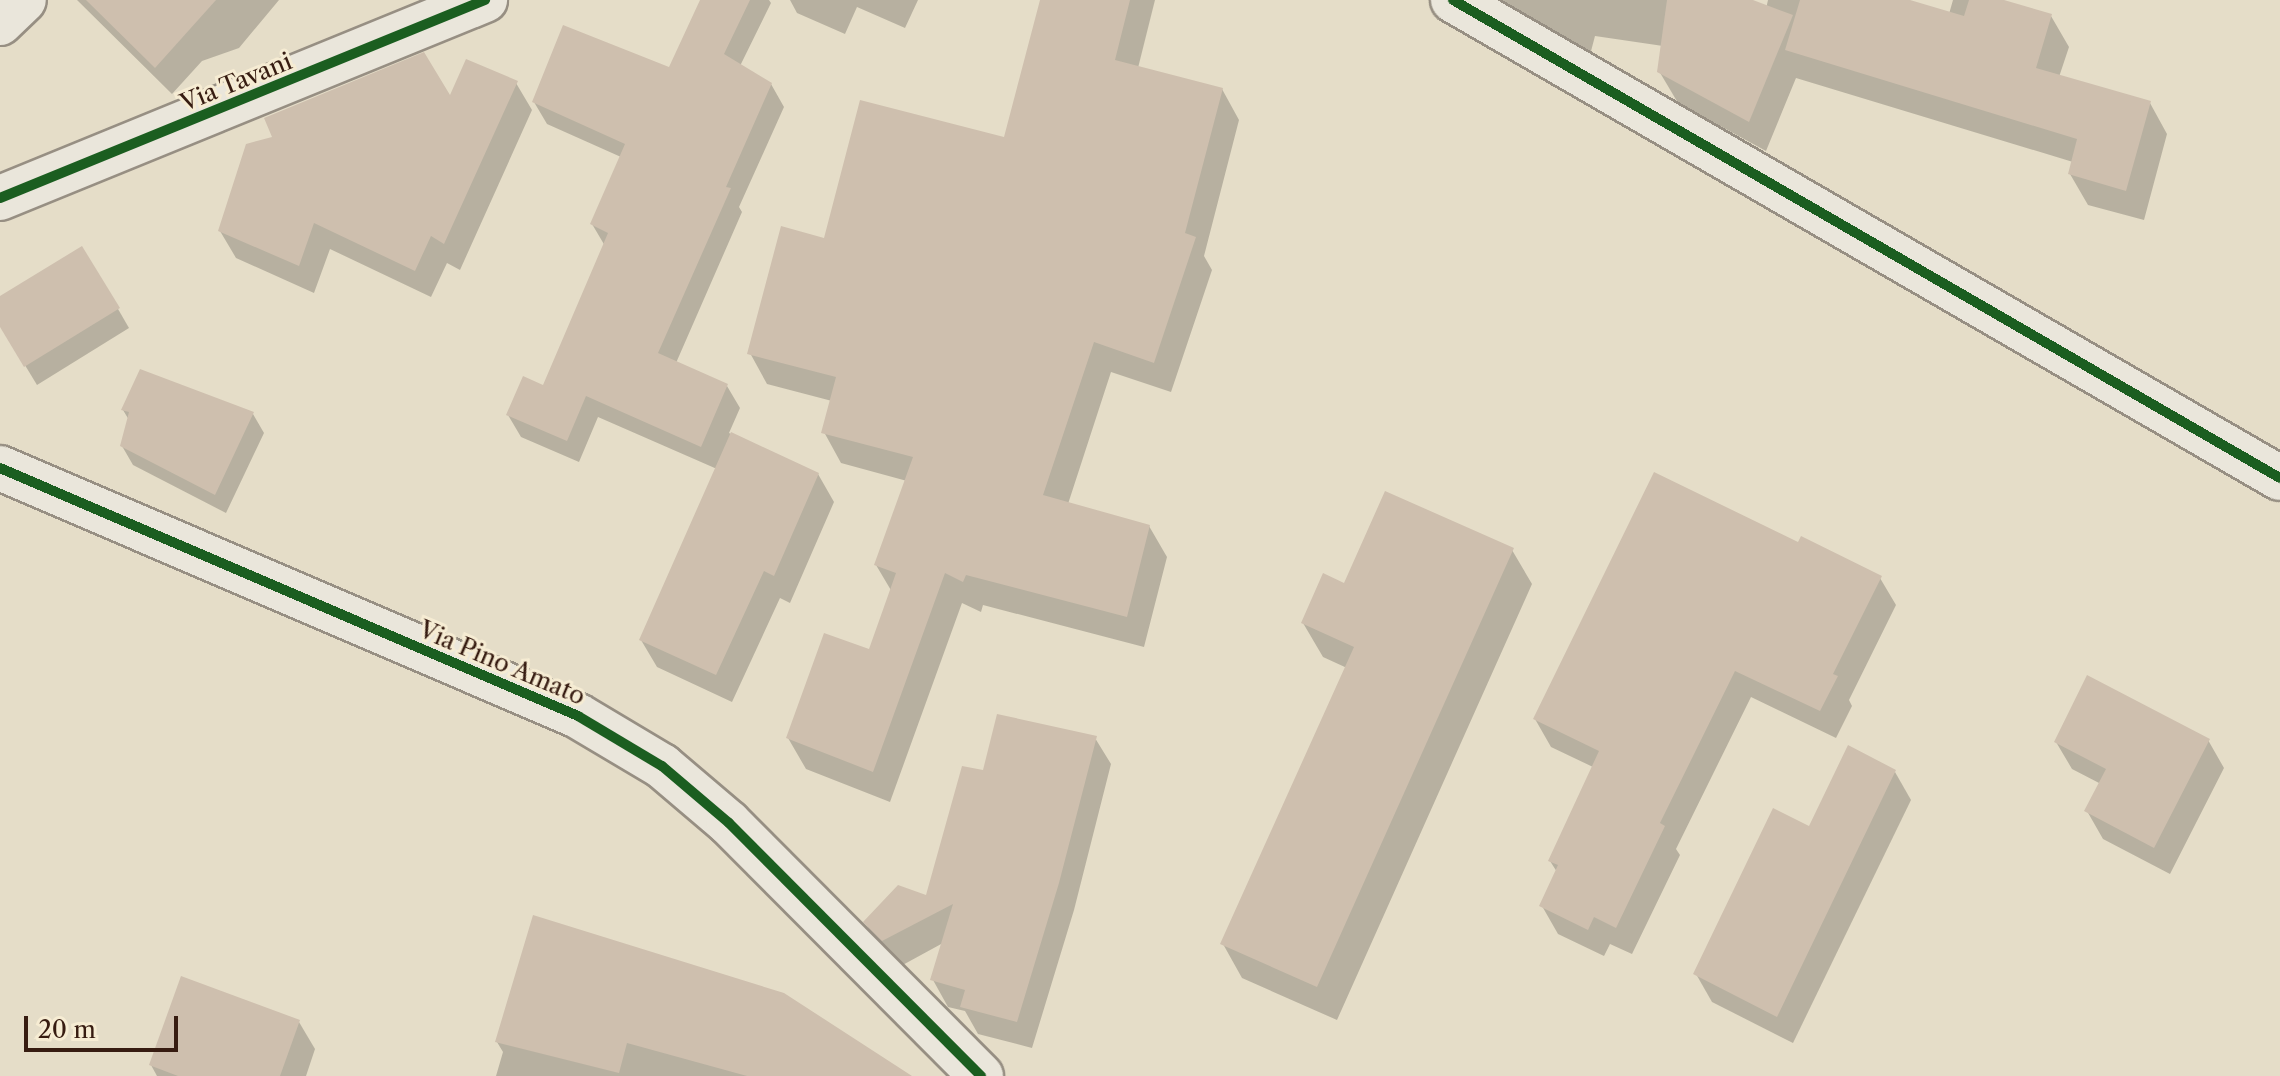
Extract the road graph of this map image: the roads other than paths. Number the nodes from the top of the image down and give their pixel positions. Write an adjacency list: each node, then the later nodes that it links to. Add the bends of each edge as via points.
1 (24, 0): 4 (street)
2 (485, 0): 5 (street, Via Tavani)
3 (1453, 0): 7 (street)
4 (0, 23)
5 (0, 198)
6 (0, 468): 8 (street, Via Pino Amato, via 578,716 662,766 729,823)
7 (2280, 478)
8 (981, 1076)

